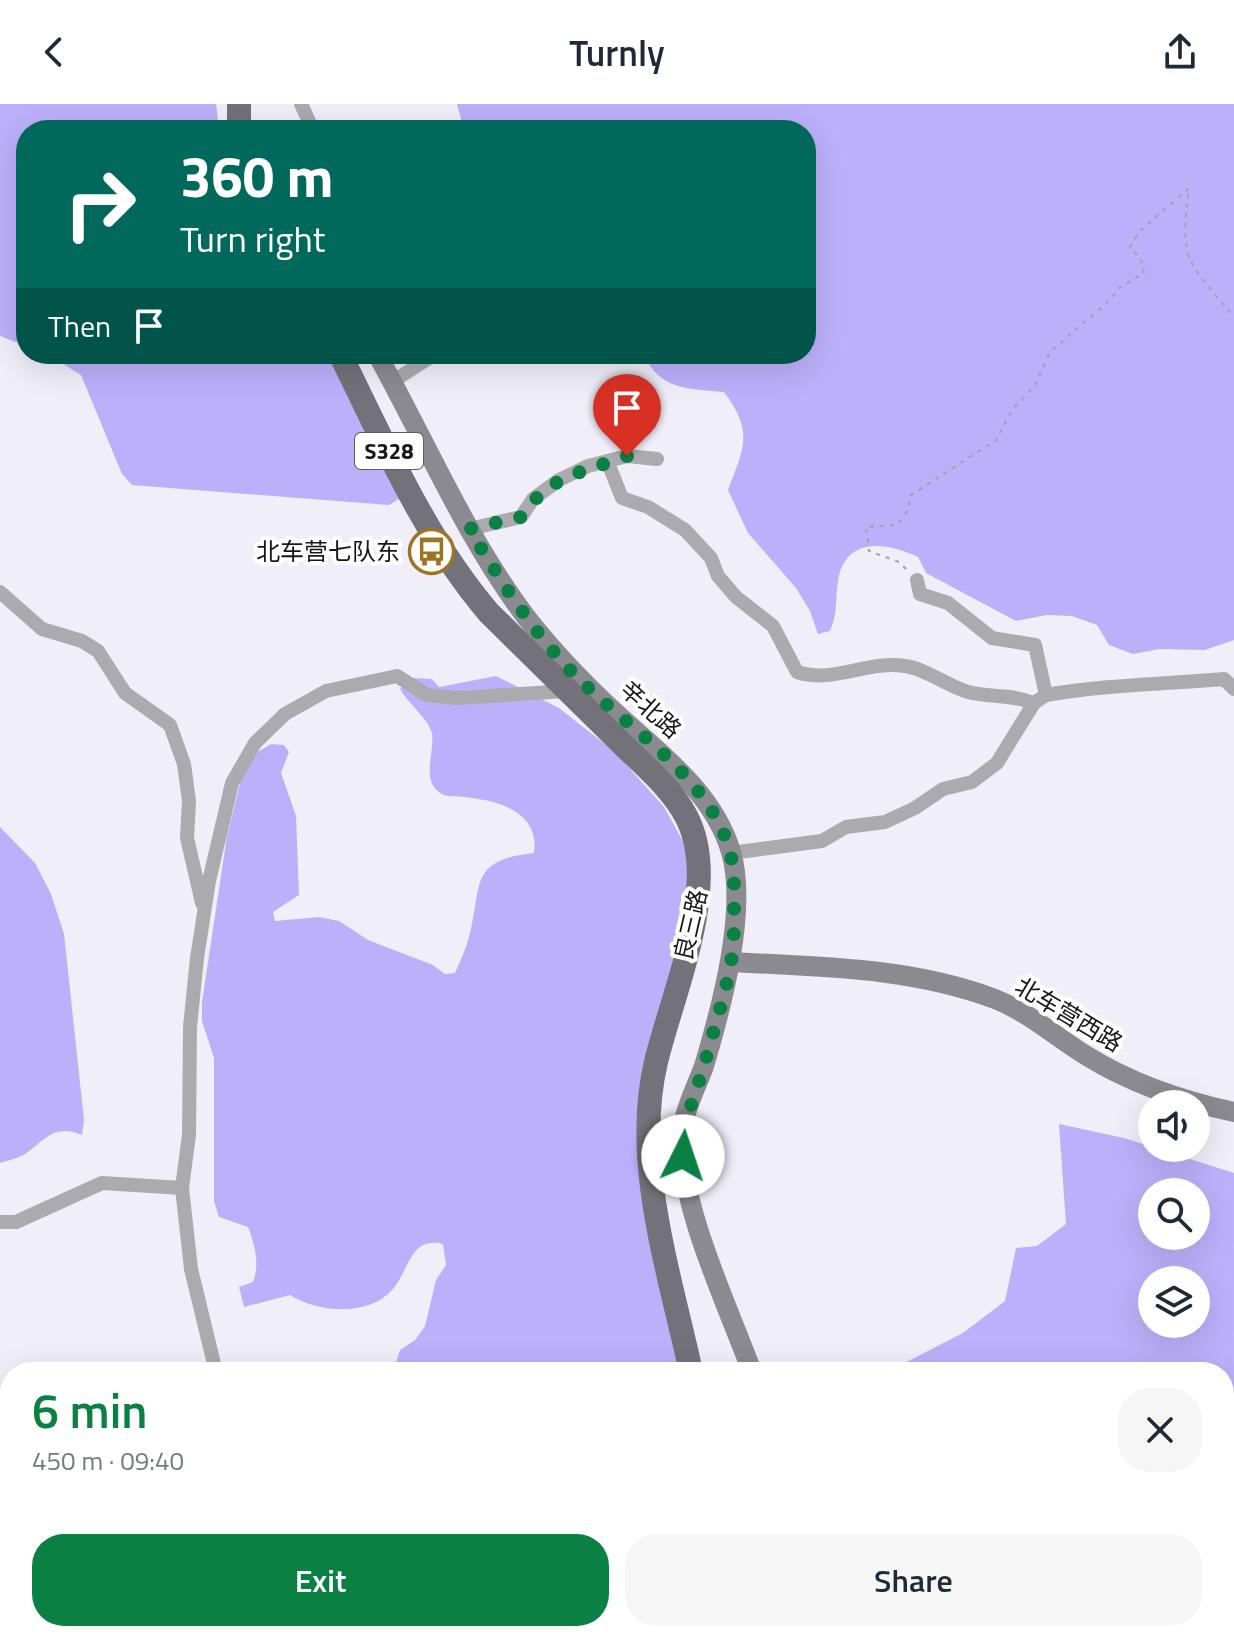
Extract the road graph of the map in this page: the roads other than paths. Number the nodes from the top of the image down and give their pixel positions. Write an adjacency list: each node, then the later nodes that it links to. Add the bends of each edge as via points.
1 (345, 364): 11 (main road, 良三路 / S328, via 410,494 467,587)
2 (382, 364): 4 (street, 辛北路)
3 (420, 364): 4 (street)
4 (392, 382): 7 (street, 辛北路)
5 (657, 459): 6 (street, via 627,456)
6 (608, 463): 7 (street, via 559,480 533,499 521,517); 12 (street, via 622,498 685,530 736,597 773,626 797,672 816,678 906,666 969,692)
7 (469, 529): 13 (street, 辛北路, via 560,661 680,769 718,822)
8 (917, 580): 12 (street, via 920,594 948,603 992,638 1035,645)
9 (0, 592): 14 (street, via 42,629 98,651 125,693 170,725 184,764 187,838)
10 (1234, 689): 12 (street, via 1224,679)
11 (568, 691): 14 (street, via 457,698 427,695 397,676 326,691 285,714 255,743 232,783); 20 (main road, 良三路 / S328, via 678,803 693,830 702,867 655,1066 650,1137 657,1211)
12 (1040, 699): 13 (street, via 997,763 972,782 943,789 885,822 846,827 822,841)
13 (731, 853): 15 (street, 辛北路)
14 (204, 911): 17 (street, via 190,1027 189,1135)
15 (731, 962): 16 (street, 北车营西路, via 889,972 966,989 1029,1015 1126,1078); 21 (street, 辛北路, via 708,1053 685,1116 683,1156 693,1208)
16 (1234, 1112)
17 (182, 1188): 18 (street, via 102,1183 16,1222); 19 (street, via 191,1269)
18 (0, 1222)
19 (214, 1362)
20 (689, 1362)
21 (748, 1362)

